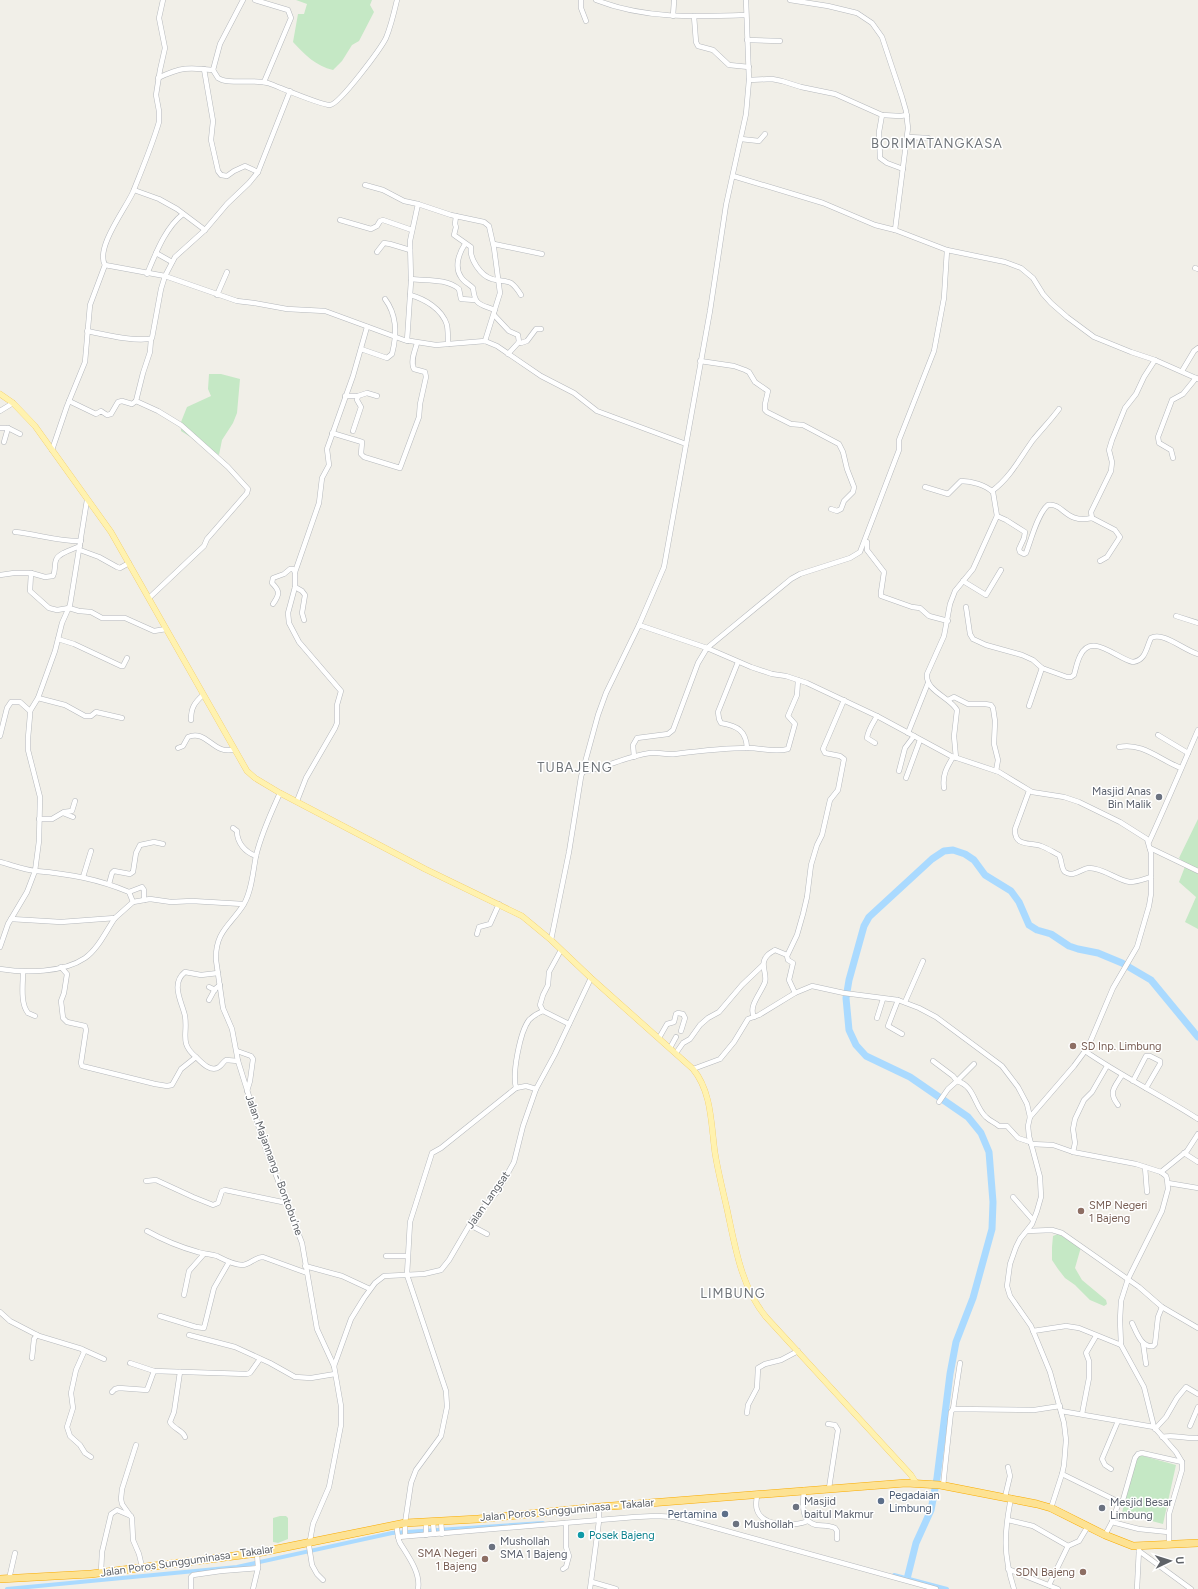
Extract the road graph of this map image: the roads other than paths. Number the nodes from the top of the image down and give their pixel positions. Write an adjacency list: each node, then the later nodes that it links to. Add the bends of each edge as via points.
1 (163, 0): 19 (street, via 159,18 165,48)
2 (243, 0): 18 (street, via 220,44)
3 (255, 0): 21 (street, via 286,10 290,14)
4 (397, 0): 22 (street, via 383,44 336,103 328,105)
5 (582, 0): 13 (street, via 581,8)
6 (596, 0): 10 (street, via 618,8)
7 (746, 0): 12 (street)
8 (790, 0): 24 (street, via 851,11 872,23 882,37)
9 (674, 1): 10 (street)
10 (673, 16): 11 (street)
11 (694, 16): 12 (street); 16 (street, via 698,46 713,50 729,65)
12 (746, 16): 14 (street)
13 (586, 22)
14 (748, 40): 15 (street); 16 (street)
15 (780, 42)
16 (749, 67): 20 (street)
17 (204, 69): 18 (street); 19 (street, via 179,69); 30 (street, via 213,121 211,140 218,171 221,175 227,176 245,166)
18 (213, 70): 21 (street, via 218,78 225,81)
19 (158, 78): 33 (street, via 156,95 160,111 159,122)
20 (749, 80): 23 (street, via 772,79 832,93); 28 (street)
21 (264, 82): 22 (street)
22 (290, 91): 30 (street)
23 (882, 115): 24 (street); 29 (street, via 879,132 880,158 886,163)
24 (907, 115): 26 (street)
25 (765, 134): 28 (street, via 758,141)
26 (908, 137): 27 (street); 29 (street)
27 (928, 138)
28 (741, 139): 31 (street)
29 (903, 168): 40 (street)
30 (258, 172): 38 (street)
31 (733, 176): 40 (street, via 823,203); 75 (street)
32 (365, 185): 34 (street)
33 (134, 190): 35 (street, via 159,199); 49 (street, via 115,221 106,244 103,257)
34 (418, 204): 36 (street); 39 (street)
35 (183, 214): 38 (street); 46 (street, via 163,238)
36 (456, 216): 41 (street, via 454,235); 42 (street, via 487,224)
37 (340, 220): 39 (street, via 371,229 383,220)
38 (204, 230): 48 (street)
39 (412, 230): 43 (street)
40 (895, 230): 44 (street)
41 (465, 244): 54 (street, via 470,247 480,271 489,278); 59 (street, via 460,252 458,267 461,278 473,288)
42 (494, 244): 47 (street); 54 (street)
43 (410, 250): 45 (street, via 384,243); 53 (street)
44 (947, 250): 74 (street, via 1005,262 1021,268 1034,278 1051,303 1083,329 1103,341); 103 (street, via 944,298 934,352)
45 (377, 252)
46 (156, 253): 48 (street); 51 (street)
47 (542, 254)
48 (172, 262): 52 (street)
49 (105, 265): 51 (street); 63 (street, via 92,299)
50 (228, 272): 55 (street)
51 (147, 274): 52 (street)
52 (165, 276): 55 (street); 64 (street, via 159,297 154,336)
53 (411, 279): 56 (street); 59 (street, via 434,280 456,286 461,299)
54 (499, 281): 57 (street, via 512,284); 60 (street, via 500,293)
55 (217, 295): 61 (street, via 241,302 287,309 325,311)
56 (410, 295): 66 (street); 70 (street, via 430,304 442,316 447,327)
57 (521, 295)
58 (385, 299): 65 (street, via 394,314)
59 (474, 300): 60 (street)
60 (494, 313): 67 (street); 68 (street, via 509,331 518,335)
61 (367, 327): 65 (street); 72 (street)
62 (541, 329): 68 (street, via 536,329 524,343)
63 (88, 331): 64 (street, via 122,337); 83 (street, via 85,362)
64 (151, 338): 82 (street, via 150,352)
65 (396, 338): 66 (street); 72 (street, via 392,354 387,358)
66 (407, 341): 69 (street)
67 (485, 341): 70 (street); 73 (street)
68 (520, 342): 73 (street)
69 (417, 343): 70 (street); 90 (street, via 412,367 425,372 426,377 418,421 400,468 364,457 361,454 362,442)
70 (448, 344)
71 (1198, 348): 76 (street)
72 (361, 349): 79 (street)
73 (508, 354): 93 (street, via 541,376 574,393 597,411)
74 (1155, 360): 76 (street); 101 (street, via 1126,408 1112,440 1109,450 1112,471 1090,515)
75 (700, 361): 93 (street); 99 (street, via 734,366 749,372 756,382 768,389 764,406 767,412 791,424 803,424 839,444 854,486 841,509)
76 (1182, 371): 77 (street)
77 (1197, 379): 95 (street, via 1183,394 1172,400 1158,438 1159,443 1171,450)
78 (0, 394): 84 (main road)
79 (345, 396): 80 (street); 90 (street)
80 (358, 396): 81 (street, via 368,393); 89 (street, via 357,400 361,407)
81 (377, 396)
82 (136, 401): 83 (street, via 132,404 118,402 111,414 107,415 100,411 96,414 89,412); 113 (street, via 181,425 228,467 248,489 204,546)
83 (69, 402): 94 (street)
84 (13, 403): 86 (street); 94 (main road, via 35,426)
85 (1059, 410): 97 (street, via 1034,439 1012,472)
86 (0, 411)
87 (0, 428): 88 (street)
88 (8, 428): 91 (street); 92 (street)
89 (353, 431)
90 (332, 433): 108 (street, via 326,452 329,462 322,478 319,503)
91 (20, 434)
92 (4, 442)
93 (686, 444): 121 (street, via 664,567)
94 (52, 450): 98 (main road)
95 (1173, 458)
96 (925, 487): 97 (street, via 948,494 963,481 979,484)
97 (992, 491): 100 (street)
98 (87, 500): 104 (street); 106 (main road, via 111,532)
99 (831, 509)
100 (997, 516): 101 (street, via 1025,532 1018,549 1024,554 1038,520 1048,505 1055,506 1073,518); 111 (street, via 974,569)
101 (1092, 518): 105 (street, via 1115,530 1120,537 1107,557)
102 (15, 532): 104 (street, via 68,541)
103 (867, 533): 119 (street, via 870,536 866,550 884,572 881,596 920,608 929,616); 124 (street, via 859,554 790,579)
104 (80, 546): 106 (street, via 117,567); 109 (street, via 59,556 53,576 44,577); 116 (street)
105 (1100, 561)
106 (129, 563): 113 (main road)
107 (1001, 570): 111 (street, via 986,595)
108 (295, 572): 112 (street); 114 (street, via 290,569 273,578 272,583 278,593)
109 (31, 573): 110 (street); 116 (street, via 29,587 32,594 53,610)
110 (0, 575)
111 (963, 581): 119 (street, via 954,591)
112 (295, 587): 118 (street, via 305,595 302,613); 163 (street, via 288,613 289,622 300,642 341,691 335,728 309,772)
113 (149, 598): 122 (main road)
114 (273, 604)
115 (966, 607): 128 (street, via 973,639 1022,655)
116 (69, 608): 122 (street, via 94,613 102,618 124,618 154,631); 123 (street)
117 (1176, 616): 120 (street)
118 (304, 620)
119 (948, 621): 130 (street, via 942,644 927,674)
120 (1198, 623)
121 (639, 625): 124 (street); 157 (street, via 601,704)
122 (166, 629): 131 (main road)
123 (58, 639): 126 (street, via 119,666 123,666); 132 (street)
124 (707, 648): 127 (street); 152 (street, via 698,663 673,730 668,734 637,738 634,742)
125 (1198, 654): 128 (street, via 1156,636 1151,638 1145,654 1137,662 1129,661 1095,645 1081,653 1071,677 1063,677)
126 (127, 658)
127 (738, 662): 129 (street); 149 (street, via 719,710 719,719 721,723 732,725 744,733)
128 (1042, 668): 135 (street)
129 (798, 680): 133 (street); 149 (street, via 798,695 788,716 795,723 789,748 777,751)
130 (928, 683): 134 (street); 141 (street)
131 (203, 695): 139 (street, via 194,704); 150 (main road)
132 (38, 698): 136 (street); 138 (street, via 65,705 88,716 96,712)
133 (844, 700): 137 (street); 190 (street, via 823,749 825,753 844,759 838,790 830,800 822,835 811,865 803,914 797,935)
134 (948, 700): 153 (street, via 958,714 954,736); 156 (street, via 954,697 968,704 991,705 998,760)
135 (1029, 706)
136 (30, 710): 143 (street, via 20,702 10,702); 166 (street, via 28,742 40,797)
137 (877, 716): 141 (street); 146 (street, via 867,736)
138 (122, 718)
139 (191, 720)
140 (1198, 730): 151 (street)
141 (908, 733): 144 (street)
142 (1158, 735): 151 (street)
143 (0, 736)
144 (914, 736): 145 (street); 155 (street, via 905,748)
145 (920, 740): 153 (street); 158 (street)
146 (875, 743)
147 (1119, 747): 154 (street, via 1138,747)
148 (178, 748): 150 (street, via 183,746 188,737 196,736 204,737 222,750)
149 (747, 748): 152 (street, via 674,754 655,752)
150 (234, 750): 161 (main road, via 252,776)
151 (1188, 753): 154 (street)
152 (634, 757): 157 (street)
153 (955, 758): 156 (street); 159 (street, via 944,774)
154 (1181, 768): 168 (street)
155 (899, 771)
156 (996, 771): 160 (street)
157 (582, 772): 187 (street)
158 (906, 778)
159 (944, 788)
160 (1029, 791): 168 (street, via 1078,802 1120,822); 177 (street, via 1015,829 1018,840 1041,846 1059,855 1063,869 1068,873 1078,873 1088,868 1131,882)
161 (280, 793): 163 (main road); 172 (street, Jalan Majannang - Bontobu'ne)
162 (75, 801): 164 (street, via 72,811)
163 (297, 801): 183 (main road, via 425,869)
164 (63, 813): 165 (street); 166 (street, via 52,819)
165 (73, 817)
166 (39, 820): 174 (street)
167 (233, 828): 172 (street, via 237,831 237,840 247,852)
168 (1149, 842): 170 (street)
169 (164, 844): 178 (street, via 154,842 140,845 133,872 130,874 114,871)
170 (1150, 848): 175 (street); 177 (street)
171 (91, 851): 176 (street)
172 (256, 856): 182 (street, Jalan Majannang - Bontobu'ne)
173 (0, 862): 174 (street)
174 (35, 871): 176 (street); 185 (street)
175 (1198, 871)
176 (83, 877): 178 (street)
177 (1151, 877): 217 (street, via 1150,906 1139,942 1113,988)
178 (109, 884): 179 (street)
179 (129, 892): 180 (street, via 142,887); 181 (street)
180 (144, 900): 181 (street); 182 (street)
181 (133, 902): 184 (street)
182 (244, 904): 196 (street, Jalan Majannang - Bontobu'ne, via 217,942)
183 (499, 904): 186 (street, via 492,922 479,927); 187 (main road, via 522,916)
184 (115, 918): 185 (street, via 54,922); 193 (street, via 84,958)
185 (11, 919): 188 (street)
186 (477, 934)
187 (551, 940): 189 (main road)
188 (0, 947)
189 (561, 950): 197 (main road); 206 (street, via 549,972 548,985 540,1005)
190 (787, 955): 192 (street, via 778,950 773,951 765,958); 201 (street, via 787,959 793,963 790,980)
191 (923, 961): 205 (street)
192 (763, 965): 208 (street, via 765,980 754,1006); 218 (street, via 719,1012 700,1025)
193 (60, 967): 195 (street); 219 (street, via 67,974 61,1001 63,1018 67,1022 85,1026 86,1030 82,1066 170,1086 182,1069)
194 (0, 969): 195 (street)
195 (23, 972): 207 (street, via 25,1006 28,1013)
196 (218, 973): 198 (street, Jalan Majannang - Bontobu'ne); 219 (street, via 201,975 185,972 178,985 185,1018 185,1044)
197 (591, 978): 210 (street, Jalan Langsat); 214 (main road)
198 (220, 985): 200 (street); 216 (street, Jalan Majannang - Bontobu'ne)
199 (209, 987): 200 (street)
200 (214, 990): 203 (street)
201 (794, 993): 202 (street, via 812,986); 208 (street)
202 (883, 999): 204 (street); 209 (street)
203 (210, 1000)
204 (898, 1000): 205 (street); 212 (street, via 888,1026)
205 (905, 1002): 234 (street, via 936,1017 999,1063 1021,1092)
206 (542, 1011): 210 (street); 228 (street, via 530,1019 522,1035 517,1058)
207 (35, 1016)
208 (754, 1017): 224 (street, via 748,1019 720,1059)
209 (877, 1018)
210 (569, 1024): 230 (street, Jalan Langsat)
211 (681, 1031): 214 (street, via 685,1016 678,1013 673,1022 667,1024)
212 (902, 1034)
213 (676, 1037): 215 (street)
214 (659, 1038): 215 (main road)
215 (670, 1048): 218 (main road)
216 (237, 1051): 220 (street, Jalan Majannang - Bontobu'ne); 231 (street, via 253,1059)
217 (1085, 1051): 223 (street); 234 (street)
218 (676, 1053): 224 (main road)
219 (196, 1057): 220 (street, via 213,1069 218,1068 226,1060)
220 (238, 1061): 231 (street, Jalan Majannang - Bontobu'ne)
221 (933, 1061): 226 (street)
222 (974, 1064): 226 (street)
223 (1107, 1066): 225 (street); 238 (street, via 1092,1092 1084,1100 1075,1119)
224 (693, 1069): 276 (main road, via 701,1079 708,1101 715,1154 745,1280 762,1312)
225 (1122, 1075): 227 (street); 233 (street, via 1112,1092)
226 (957, 1081): 232 (street); 237 (street, via 972,1092 987,1118 999,1126 1007,1126 1018,1138)
227 (1133, 1081): 229 (street); 229 (street, via 1146,1056 1150,1056 1160,1064)
228 (516, 1088): 230 (street, via 526,1086); 256 (street, via 430,1156 410,1222)
229 (1146, 1088): 235 (street)
230 (536, 1089): 250 (street, Jalan Langsat, via 511,1168 495,1195)
231 (247, 1091): 248 (street, Jalan Majannang - Bontobu'ne)
232 (940, 1101)
233 (1118, 1105)
234 (1030, 1117): 237 (street)
235 (1198, 1118)
236 (1198, 1134): 239 (street)
237 (1030, 1143): 238 (street, via 1052,1145); 249 (street, via 1040,1177 1041,1193)
238 (1073, 1152): 241 (street)
239 (1184, 1153): 240 (street); 242 (street)
240 (1198, 1162)
241 (1145, 1167): 242 (street); 246 (street)
242 (1161, 1172): 244 (street, via 1166,1176)
243 (146, 1181): 248 (street, via 156,1180 193,1198 213,1204 218,1203 222,1191 225,1190)
244 (1168, 1183): 245 (street); 261 (street, via 1162,1211)
245 (1198, 1188)
246 (1148, 1192)
247 (1014, 1197): 249 (street)
248 (287, 1203): 258 (street, Jalan Majannang - Bontobu'ne, via 302,1243)
249 (1033, 1220): 252 (street)
250 (470, 1225): 253 (street); 260 (street, Jalan Langsat, via 440,1270)
251 (147, 1231): 254 (street)
252 (1027, 1231): 261 (street, via 1052,1230 1062,1233); 269 (street, via 1016,1247 1010,1264 1007,1286 1010,1296)
253 (487, 1234)
254 (204, 1254): 257 (street); 263 (street, via 189,1271)
255 (386, 1256): 256 (street)
256 (407, 1256): 260 (street)
257 (229, 1262): 259 (street, via 243,1265 263,1257); 266 (street, via 222,1278 215,1286 204,1328)
258 (305, 1266): 259 (street, Jalan Majannang - Bontobu'ne); 262 (street, via 335,1274)
259 (307, 1273): 283 (street, Jalan Majannang - Bontobu'ne, via 317,1329)
260 (407, 1275): 262 (street, Jalan Langsat, via 384,1276); 326 (street, via 448,1400 441,1436 412,1477)
261 (1128, 1279): 264 (street); 274 (street, via 1120,1310)
262 (370, 1289): 283 (street, Jalan Langsat, via 352,1319)
263 (184, 1295)
264 (1162, 1307): 268 (street); 273 (street, via 1158,1316 1154,1345 1150,1347)
265 (0, 1312): 270 (street, via 10,1322)
266 (160, 1316)
267 (1132, 1323): 273 (street)
268 (1198, 1328)
269 (1033, 1331): 272 (street, via 1066,1326 1079,1328); 290 (street, via 1049,1368)
270 (37, 1335): 275 (street); 277 (street, via 34,1339)
271 (189, 1335): 279 (street, via 235,1347)
272 (1096, 1336): 274 (street); 293 (street, via 1086,1353 1089,1361 1089,1378)
273 (1143, 1343): 282 (street)
274 (1121, 1344): 297 (street, via 1144,1387)
275 (84, 1350): 278 (street); 302 (street, via 76,1370 71,1393 73,1408 66,1427 70,1436)
276 (798, 1351): 292 (street, via 758,1368 757,1388 748,1405); 307 (main road)
277 (32, 1358)
278 (104, 1359)
279 (260, 1359): 285 (street, via 247,1374); 286 (street, via 295,1377 311,1378)
280 (130, 1363): 284 (street)
281 (960, 1363): 291 (street)
282 (1146, 1364)
283 (334, 1366): 286 (street, Jalan Majannang - Bontobu'ne)
284 (154, 1371): 285 (street); 287 (street, via 147,1390 119,1388)
285 (180, 1372): 298 (street, via 170,1422)
286 (335, 1374): 338 (street, Jalan Majannang - Bontobu'ne, via 341,1406 341,1425 328,1492 313,1524)
287 (112, 1392)
288 (1198, 1394): 297 (street, via 1186,1387 1166,1417)
289 (1198, 1407): 296 (street)
290 (1061, 1408): 291 (street); 293 (street); 306 (street, via 1066,1440)
291 (953, 1409): 308 (street)
292 (747, 1413)
293 (1082, 1414): 294 (street)
294 (1118, 1421): 297 (street); 305 (street, via 1102,1457 1104,1464)
295 (828, 1424): 309 (street, via 835,1425 838,1430)
296 (1190, 1426)
297 (1154, 1428): 299 (street)
298 (185, 1437)
299 (1162, 1437): 300 (street, via 1172,1435); 303 (street)
300 (1197, 1438)
301 (136, 1446): 316 (street, via 121,1494 122,1504)
302 (91, 1457)
303 (1182, 1462): 313 (street, via 1138,1454 1123,1500); 329 (street, via 1169,1514)
304 (1008, 1467): 312 (street)
305 (1111, 1469)
306 (1062, 1474): 313 (street); 314 (street)
307 (916, 1483): 308 (highway, Jalan Poros Sungguminasa - Takalar); 309 (highway, Jalan Poros Sungguminasa - Takalar)
308 (939, 1486): 312 (highway, Jalan Poros Sungguminasa - Takalar)
309 (829, 1488): 310 (highway, Jalan Poros Sungguminasa - Takalar)
310 (804, 1490): 311 (highway, Jalan Poros Sungguminasa - Takalar); 320 (street, via 803,1508)
311 (757, 1494): 315 (highway, Jalan Poros Sungguminasa - Takalar); 320 (street, via 756,1508 763,1518 784,1525)
312 (1008, 1498): 314 (highway, Jalan Poros Sungguminasa - Takalar); 318 (street)
313 (1120, 1502): 321 (street)
314 (1051, 1508): 327 (highway, Jalan Poros Sungguminasa - Takalar)
315 (599, 1510): 317 (street); 319 (highway, Jalan Poros Sungguminasa - Takalar)
316 (131, 1516): 345 (street, via 133,1540); 348 (street, via 117,1510 112,1514 102,1552)
317 (599, 1520): 323 (street); 351 (street); 358 (street, via 676,1517)
318 (1008, 1520): 340 (street, via 1033,1526); 347 (street, via 1005,1540)
319 (478, 1521): 322 (highway, Jalan Poros Sungguminasa - Takalar); 328 (street)
320 (808, 1521): 336 (street, via 835,1528)
321 (1112, 1522): 329 (street, via 1139,1529); 334 (street)
322 (441, 1523): 324 (highway, Jalan Poros Sungguminasa - Takalar); 331 (street)
323 (566, 1523): 328 (street); 346 (street, via 568,1556 566,1567)
324 (430, 1524): 326 (highway, Jalan Poros Sungguminasa - Takalar); 330 (street); 332 (street)
325 (397, 1526): 326 (highway, Jalan Poros Sungguminasa - Takalar); 335 (street); 338 (highway, Jalan Poros Sungguminasa - Takalar)
326 (405, 1526): 333 (street)
327 (1088, 1526): 334 (highway, Jalan Poros Sungguminasa - Takalar); 340 (street, via 1079,1542)
328 (478, 1530): 331 (street)
329 (1168, 1532): 339 (street)
330 (434, 1533): 331 (street); 332 (street)
331 (442, 1533)
332 (426, 1534): 333 (street)
333 (405, 1535): 335 (street)
334 (1105, 1535): 341 (highway, Jalan Poros Sungguminasa - Takalar)
335 (398, 1536): 355 (street, via 412,1562)
336 (837, 1539)
337 (1198, 1543): 339 (highway, Jalan Poros Sungguminasa - Takalar)
338 (310, 1544): 343 (highway, Jalan Poros Sungguminasa - Takalar); 350 (street, Jalan Majannang - Bontobu'ne, via 314,1571)
339 (1169, 1545): 341 (highway, Jalan Poros Sungguminasa - Takalar)
340 (1068, 1546): 352 (street)
341 (1139, 1549): 361 (street); 362 (street)
342 (15, 1553): 349 (street)
343 (257, 1555): 344 (street); 345 (highway, Jalan Poros Sungguminasa - Takalar)
344 (258, 1566): 353 (street, via 193,1575); 354 (street)
345 (142, 1567): 348 (highway, Jalan Poros Sungguminasa - Takalar)
346 (563, 1569)
347 (1008, 1569): 352 (street); 359 (street)
348 (101, 1572): 349 (highway, Jalan Poros Sungguminasa - Takalar)
349 (3, 1578)
350 (323, 1580)
351 (592, 1582): 356 (street); 357 (street)
352 (1049, 1585): 360 (street)
353 (191, 1589)
354 (253, 1589)
355 (418, 1589)
356 (590, 1589)
357 (616, 1589)
358 (936, 1589)
359 (1014, 1589)
360 (1058, 1589)
361 (1137, 1589)
362 (1191, 1589)

